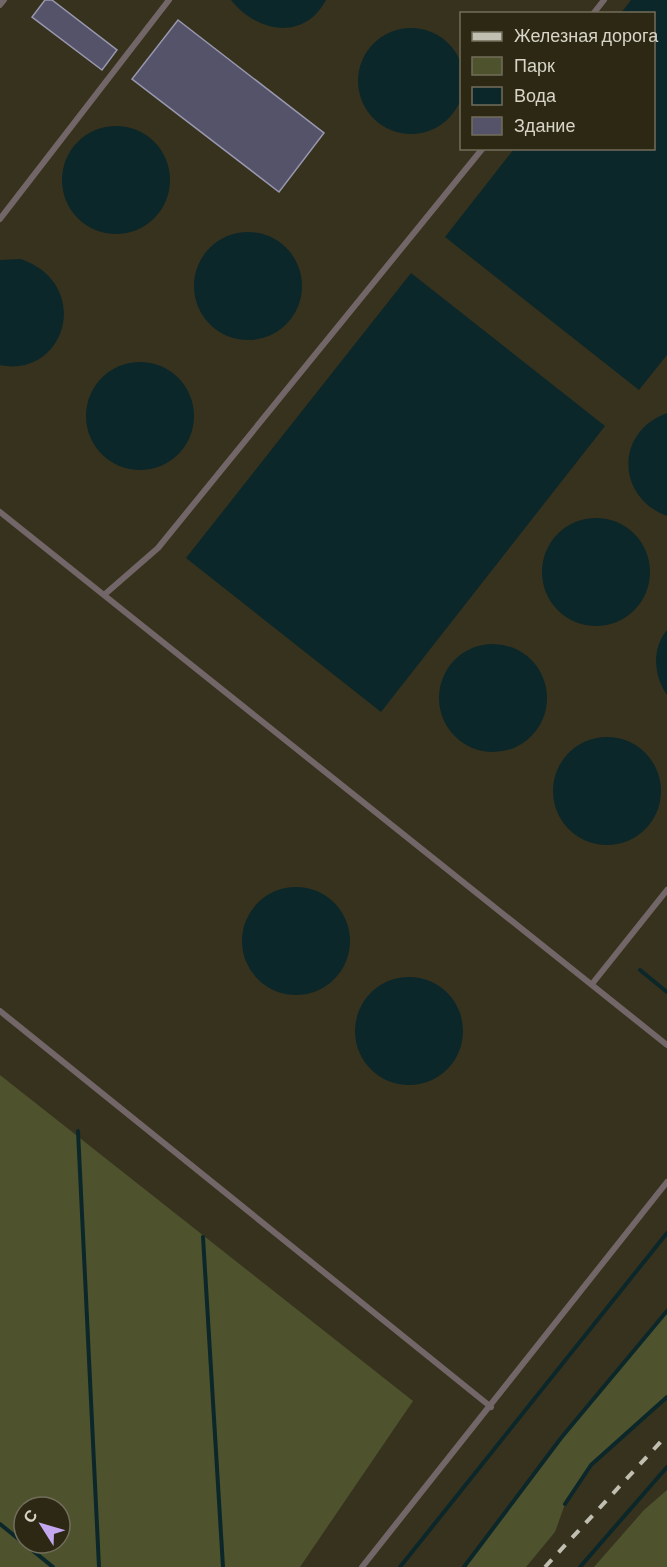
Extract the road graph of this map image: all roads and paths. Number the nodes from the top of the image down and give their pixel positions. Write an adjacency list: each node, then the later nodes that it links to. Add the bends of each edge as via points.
1 (4, 0): 4 (lane)
2 (169, 0): 7 (lane)
3 (604, 0): 5 (lane)
4 (0, 5)
5 (595, 12)
6 (481, 150): 9 (lane, via 158,548)
7 (0, 219)
8 (0, 512): 9 (lane)
9 (104, 595): 11 (lane)
10 (667, 890): 11 (lane)
11 (592, 984): 13 (lane)
12 (0, 1011): 15 (lane)
13 (667, 1045)
14 (667, 1182): 15 (lane)
15 (491, 1407): 16 (lane)
16 (362, 1567)

